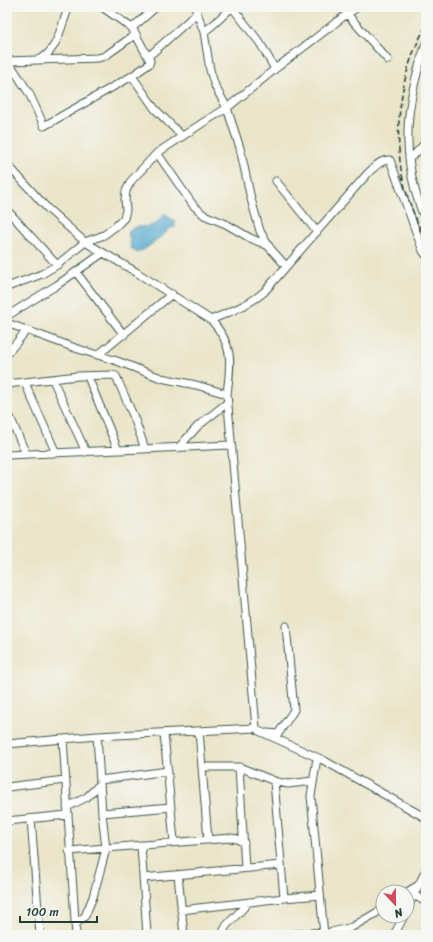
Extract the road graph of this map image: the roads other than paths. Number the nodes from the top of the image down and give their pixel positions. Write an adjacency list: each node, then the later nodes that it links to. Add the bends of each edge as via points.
1 (68, 7): 12 (street, via 51,50)
2 (102, 7): 8 (street)
3 (156, 7): 8 (street)
4 (232, 7): 9 (street); 15 (street, via 260,43)
5 (358, 7): 7 (street)
6 (196, 10): 9 (street); 11 (street)
7 (347, 14): 13 (street); 15 (street)
8 (134, 31): 11 (street); 12 (street, via 105,56)
9 (204, 32): 17 (street, via 213,81)
10 (426, 44): 21 (street, via 415,75 409,108)
11 (148, 57): 16 (street, via 149,64)
12 (38, 60): 14 (street)
13 (388, 60)
14 (8, 61): 16 (street, via 29,93 44,126)
15 (275, 69): 17 (street)
16 (132, 76): 18 (street, via 155,109)
17 (227, 108): 18 (street); 28 (street, via 240,148 258,225)
18 (182, 136): 20 (street)
19 (426, 142): 21 (street)
20 (157, 153): 27 (street, via 131,181 126,191 124,218 104,235); 28 (street, via 199,212)
21 (409, 158): 25 (street, via 415,191)
22 (7, 164): 27 (street, via 47,208)
23 (276, 181): 26 (street)
24 (8, 213): 31 (street)
25 (426, 222)
26 (317, 232): 30 (street, via 368,172 378,164 390,160); 32 (street)
27 (85, 242): 29 (street); 31 (street)
28 (269, 247): 32 (street)
29 (103, 252): 33 (street); 35 (street)
30 (426, 255)
31 (57, 265): 34 (street, via 42,274)
32 (286, 266): 37 (street, via 255,300)
33 (76, 272): 36 (street); 40 (street)
34 (7, 287)
35 (172, 294): 37 (street); 40 (street)
36 (7, 316)
37 (211, 320): 47 (street, via 226,342 231,364)
38 (7, 323): 39 (street)
39 (26, 330): 41 (street); 42 (street)
40 (124, 335): 42 (street)
41 (7, 354)
42 (98, 356): 47 (street, via 161,378)
43 (88, 377): 44 (street); 52 (street, via 116,376); 53 (street)
44 (53, 380): 45 (street); 54 (street)
45 (25, 383): 46 (street); 55 (street)
46 (7, 384)
47 (226, 394): 48 (street)
48 (227, 402): 50 (street); 51 (street, via 198,426)
49 (7, 410): 56 (street)
50 (231, 445): 51 (street); 59 (street)
51 (178, 448): 52 (street)
52 (145, 449): 53 (street)
53 (118, 450): 54 (street)
54 (86, 452): 55 (street)
55 (56, 453): 56 (street)
56 (26, 454): 57 (street)
57 (7, 455)
58 (286, 626): 59 (street, via 294,710 278,734)
59 (259, 730): 60 (street); 65 (street)
60 (199, 731): 61 (street); 66 (street)
61 (164, 733): 62 (street); 68 (street)
62 (97, 736): 63 (street); 72 (street)
63 (63, 739): 64 (street); 69 (street)
64 (7, 744)
65 (317, 758): 71 (street); 77 (street)
66 (202, 767): 67 (street); 80 (street)
67 (239, 767): 70 (street); 82 (street)
68 (168, 770): 72 (street); 74 (street)
69 (65, 780): 73 (street); 75 (street)
70 (274, 781): 71 (street, via 288,784); 86 (street)
71 (313, 781): 92 (street, via 312,812)
72 (100, 782): 75 (street, via 87,797); 76 (street)
73 (7, 787)
74 (171, 807): 76 (street); 81 (street)
75 (67, 811): 78 (street); 85 (street)
76 (102, 813): 84 (street)
77 (426, 818)
78 (31, 819): 79 (street); 102 (street)
79 (7, 821)
80 (208, 840): 81 (street); 82 (street, via 231,838)
81 (174, 842): 83 (street)
82 (244, 843): 87 (street)
83 (141, 845): 84 (street); 90 (street)
84 (106, 849): 85 (street); 100 (street, via 93,897 85,916)
85 (70, 851): 100 (street)
86 (281, 864): 87 (street); 94 (street)
87 (245, 868): 89 (street)
88 (426, 870): 91 (street)
89 (178, 875): 90 (street); 97 (street)
90 (143, 878): 104 (street)
91 (415, 889)
92 (320, 895): 94 (street); 101 (street)
93 (415, 896): 96 (street)
94 (284, 898): 95 (street)
95 (249, 902): 97 (street); 106 (street, via 226,926)
96 (426, 902)
97 (181, 910): 105 (street)
98 (375, 914): 101 (street, via 352,927)
99 (400, 924): 108 (street)
100 (75, 926): 103 (street)
101 (324, 934): 107 (street)
102 (40, 935)
103 (76, 935)
104 (146, 935)
105 (184, 935)
106 (222, 935)
107 (285, 935)
108 (394, 935)

